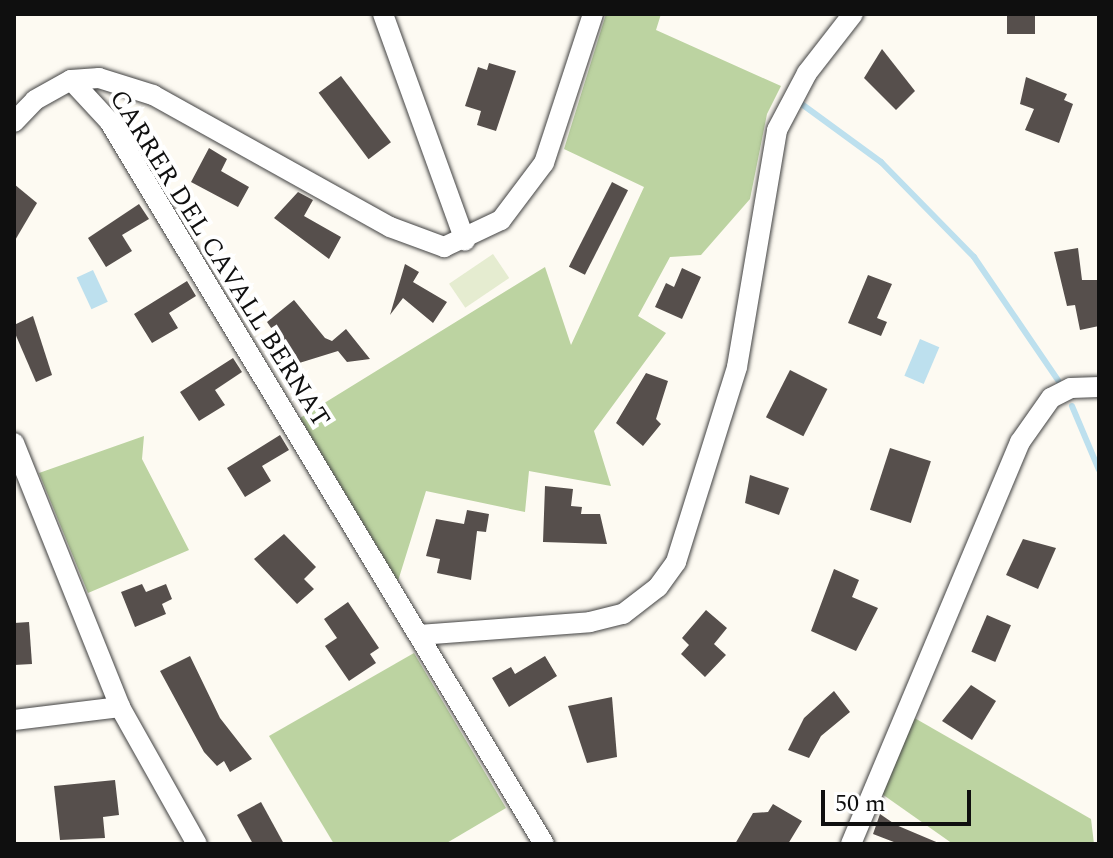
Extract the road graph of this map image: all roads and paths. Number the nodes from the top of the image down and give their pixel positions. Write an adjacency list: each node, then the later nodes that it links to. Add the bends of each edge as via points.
1 (383, 14): 6 (street)
2 (593, 14): 6 (street, via 544,163 501,220)
3 (853, 14): 9 (street, via 807,73 777,130 737,367 676,562 658,587 623,614 590,622)
4 (71, 80): 5 (street, via 35,100); 6 (street, CARRER DEL CAVALL BERNAT, via 99,78 153,95 390,227 433,246); 9 (street, CARRER DEL CAVALL BERNAT, via 109,121)
5 (14, 122)
6 (465, 241)
7 (1099, 387): 14 (street, via 1071,388 1051,398 1020,442 906,700)
8 (14, 443): 10 (street)
9 (419, 635): 13 (street, CARRER DEL CAVALL BERNAT)
10 (120, 707): 11 (street); 12 (street)
11 (14, 720)
12 (197, 844)
13 (544, 844)
14 (851, 844)

